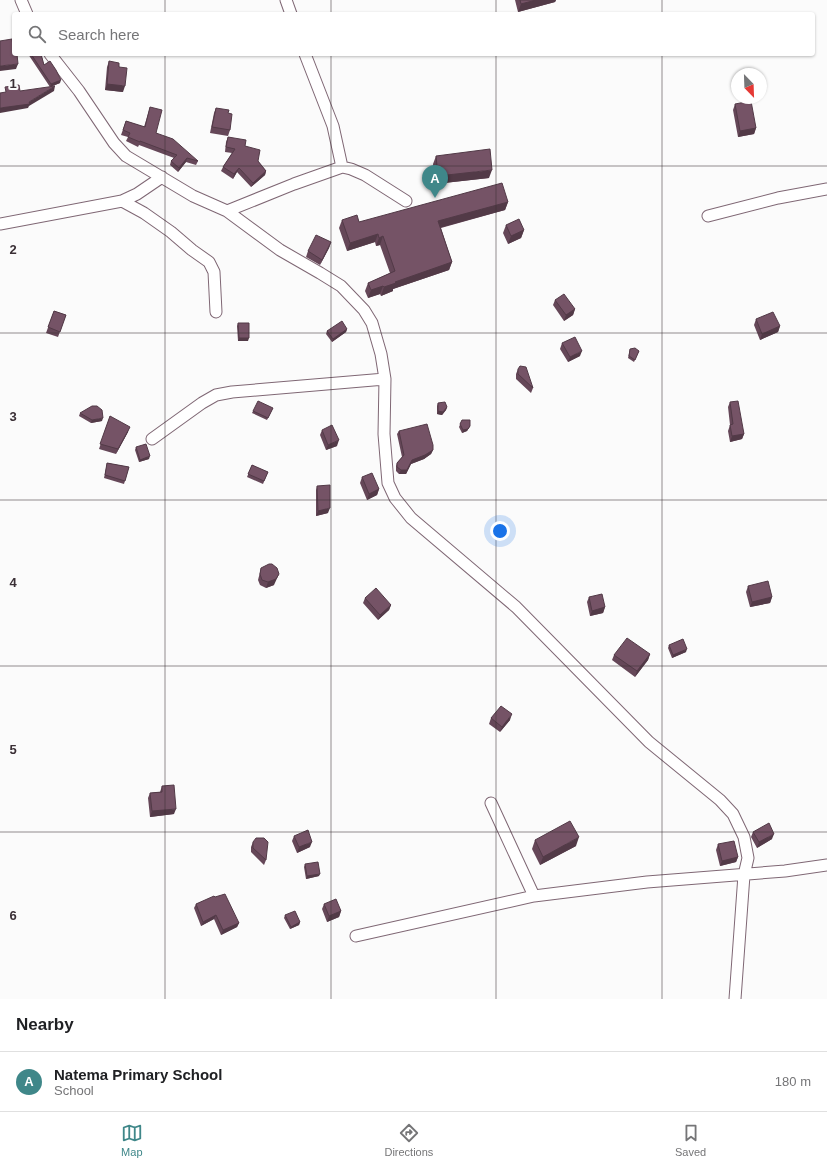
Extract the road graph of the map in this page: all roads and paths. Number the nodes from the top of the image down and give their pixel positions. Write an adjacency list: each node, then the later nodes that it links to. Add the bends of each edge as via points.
1 (21, 0): 3 (street)
2 (286, 0): 4 (street)
3 (26, 12)
4 (290, 12)
5 (52, 56): 8 (street, via 126,156)
6 (306, 56): 7 (street, via 333,126)
7 (342, 167): 11 (street, via 365,175); 12 (street)
8 (162, 177): 10 (street); 12 (street, via 193,196)
9 (827, 189): 13 (street, via 778,198)
10 (122, 201): 14 (street); 15 (street, via 171,232 209,262 214,272)
11 (406, 201)
12 (227, 211): 16 (street, via 280,250 341,286 364,310 372,323 381,354)
13 (708, 216)
14 (0, 224)
15 (216, 312)
16 (384, 379): 17 (street, via 216,395); 20 (street, via 384,434 388,483 395,498 411,518 516,607 649,742 720,800 733,814 744,837 748,858)
17 (152, 439)
18 (491, 803): 21 (street)
19 (827, 865): 20 (street)
20 (744, 875): 21 (street, via 647,882); 23 (street)
21 (534, 896): 22 (street)
22 (356, 936)
23 (735, 999)

